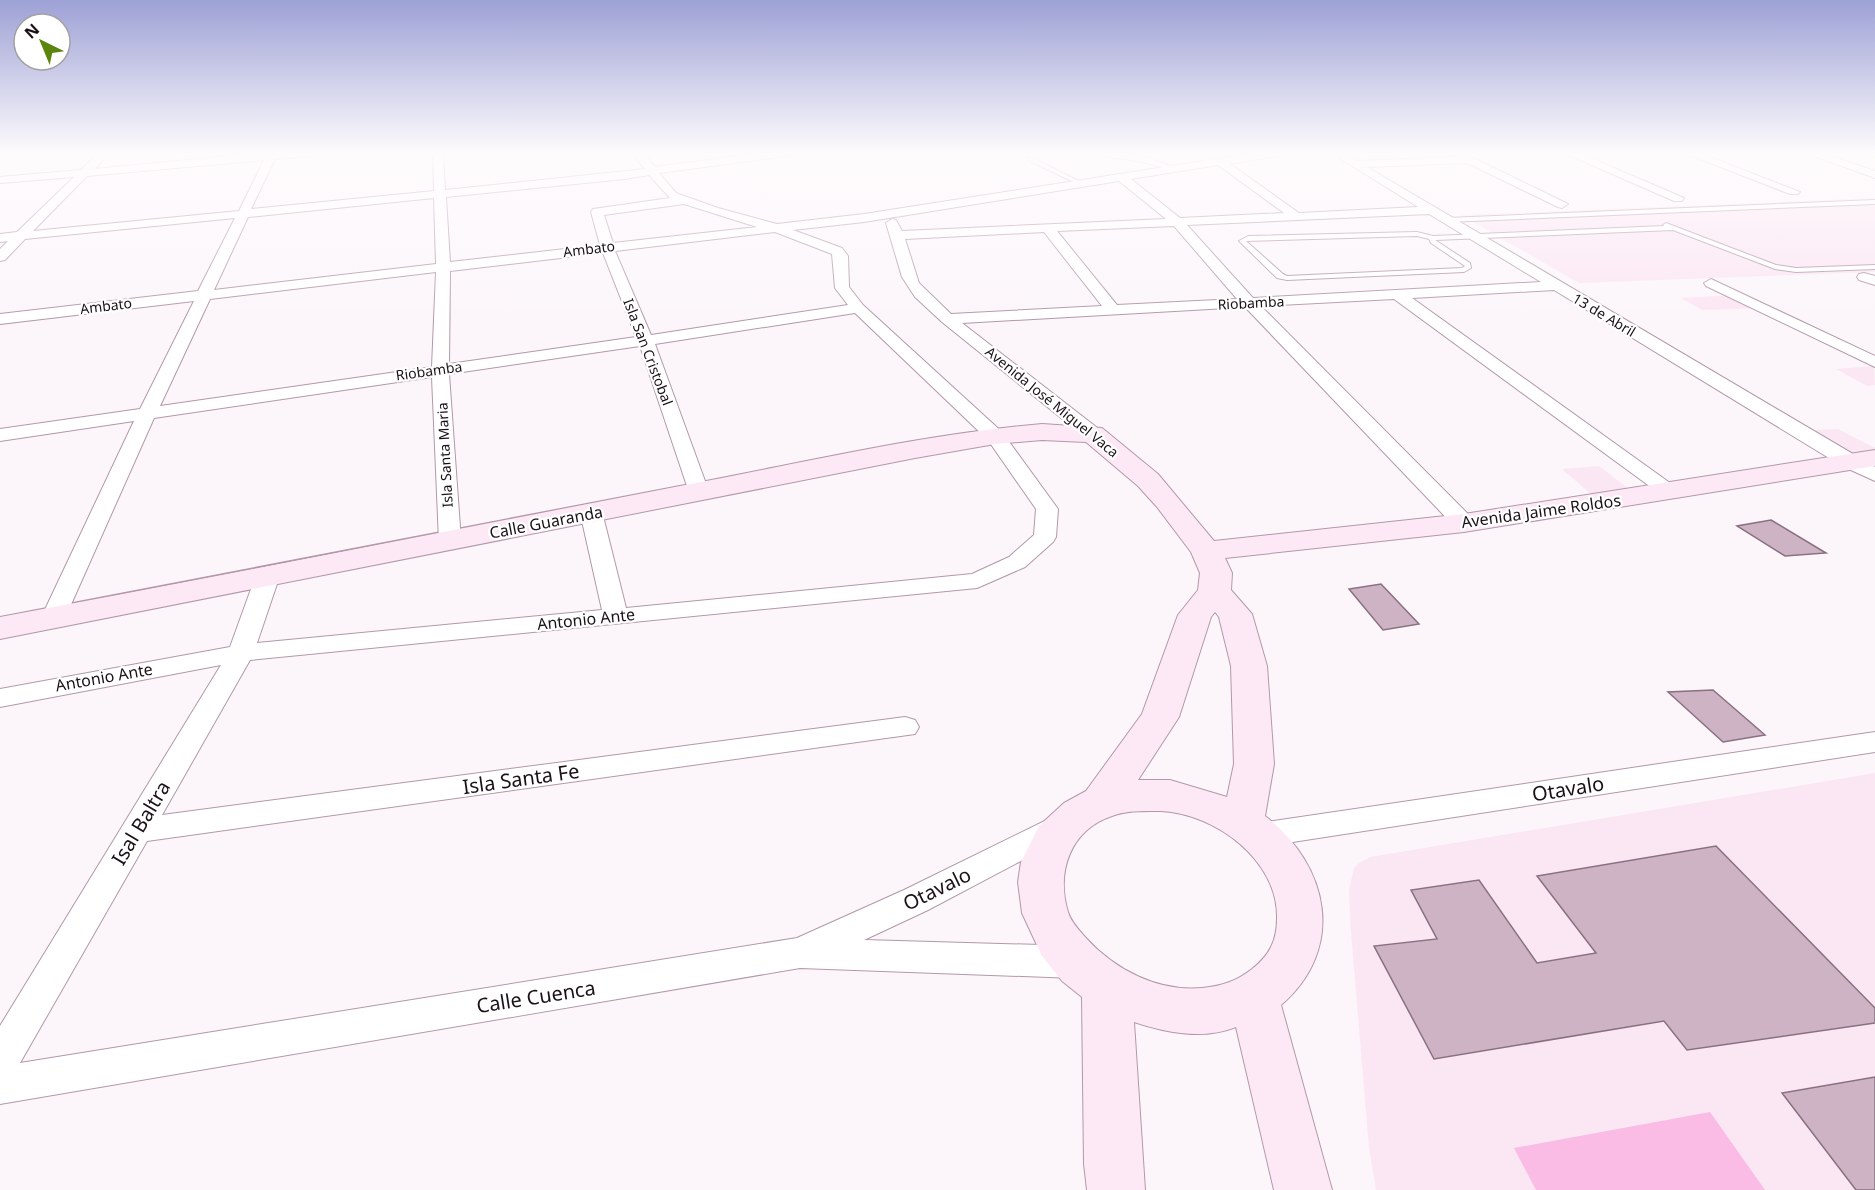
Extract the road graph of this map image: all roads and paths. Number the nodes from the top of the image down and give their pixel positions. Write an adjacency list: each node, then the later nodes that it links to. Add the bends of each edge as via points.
1 (49, 208): 23 (street)
2 (247, 208): 14 (street)
3 (308, 208): 14 (street)
4 (441, 208): 29 (street, Isla Santa Maria)
5 (630, 208): 27 (street, Isla San Cristobal, via 597,212)
6 (710, 208): 19 (street)
7 (921, 208): 13 (street, Ambato)
8 (1159, 208): 18 (street)
9 (1284, 208): 16 (street)
10 (1427, 208): 12 (street, 13 de Abril)
11 (1770, 208): 15 (lane)
12 (1431, 210): 16 (street); 17 (street, 13 de Abril)
13 (886, 213): 19 (street, Ambato); 22 (street, Avenida José Miguel Vaca)
14 (244, 214): 23 (street); 33 (street)
15 (1647, 214): 17 (lane); 21 (lane)
16 (1297, 217): 18 (street)
17 (1448, 220): 24 (street, 13 de Abril)
18 (1176, 221): 20 (street); 35 (street)
19 (773, 227): 27 (street, Ambato); 36 (street, Antonio Ante, via 837,251 842,256 842,288)
20 (1048, 228): 22 (street); 37 (street)
21 (1672, 228): 24 (lane); 30 (lane, via 1775,267)
22 (899, 235): 39 (street, Avenida José Miguel Vaca, via 909,278)
23 (20, 236): 25 (street); 28 (street)
24 (1474, 237): 26 (lane); 32 (street, 13 de Abril)
25 (0, 238)
26 (1433, 238): 26 (lane, via 1433,242 1469,267 1287,278 1242,241 1417,234)
27 (607, 247): 29 (street, Ambato); 40 (street, Isla San Cristobal)
28 (0, 257)
29 (442, 266): 33 (street, Ambato); 42 (street, Isla Santa Maria)
30 (1875, 267)
31 (1711, 283): 41 (street)
32 (1555, 286): 34 (street, Riobamba); 47 (street, 13 de Abril)
33 (204, 295): 38 (street, Ambato); 43 (street)
34 (1398, 295): 35 (street, Riobamba); 50 (street)
35 (1249, 303): 37 (street, Riobamba); 52 (street)
36 (858, 308): 40 (street, Riobamba); 46 (street, Antonio Ante)
37 (1113, 310): 39 (street, Riobamba)
38 (0, 319)
39 (947, 319): 44 (street, Avenida José Miguel Vaca)
40 (645, 341): 42 (street, Riobamba); 49 (street, Isla San Cristobal)
41 (1875, 362)
42 (440, 369): 43 (street, Riobamba); 53 (street, Isla Santa Maria)
43 (147, 413): 45 (street, Riobamba); 57 (street)
44 (1094, 434): 46 (street, Calle Guaranda, via 1042,432); 54 (street, Avenida José Miguel Vaca, via 1148,480 1182,518)
45 (0, 435)
46 (994, 436): 49 (street, Calle Guaranda); 56 (street, Antonio Ante, via 1047,509 1045,537 1017,562 977,581)
47 (1862, 460): 48 (street, 13 de Abril); 50 (street, Avenida Jaime Roldos)
48 (1875, 477): 54 (street, Avenida Jaime Roldos)
49 (699, 492): 51 (street, Calle Guaranda)
50 (1670, 492): 52 (street, Avenida Jaime Roldos)
51 (591, 512): 53 (street, Calle Guaranda); 56 (street)
52 (1464, 523): 54 (street, Avenida Jaime Roldos)
53 (450, 541): 55 (street, Calle Guaranda)
54 (1212, 572): 63 (street, via 1160,717); 64 (street, Avenida José Miguel Vaca, via 1235,614 1249,666 1254,764)
55 (267, 578): 57 (street, Calle Guaranda); 59 (street, Isal Baltra)
56 (616, 616): 59 (street, Antonio Ante)
57 (53, 618): 58 (street, Calle Guaranda)
58 (0, 628)
59 (241, 653): 60 (street, Antonio Ante); 65 (street, Isal Baltra)
60 (0, 698)
61 (905, 727): 65 (street, Isla Santa Fe)
62 (1875, 742): 64 (street, Otavalo)
63 (1087, 811): 64 (street, via 1134,796 1169,796 1204,804); 66 (street, Otavalo, via 988,865); 67 (street, via 1052,841 1041,868 1040,899 1052,932)
64 (1251, 829): 68 (street, via 1286,867 1299,895 1303,924 1297,953 1281,977)
65 (136, 830): 69 (street, Isal Baltra)
66 (800, 953): 67 (street, Calle Cuenca); 70 (street, Calle Cuenca)
67 (1091, 974): 68 (street, via 1136,1001 1167,1009 1199,1011 1228,1007); 71 (street)
68 (1254, 997): 72 (street)
69 (0, 1061)
70 (0, 1085)
71 (1116, 1190)
72 (1302, 1190)

